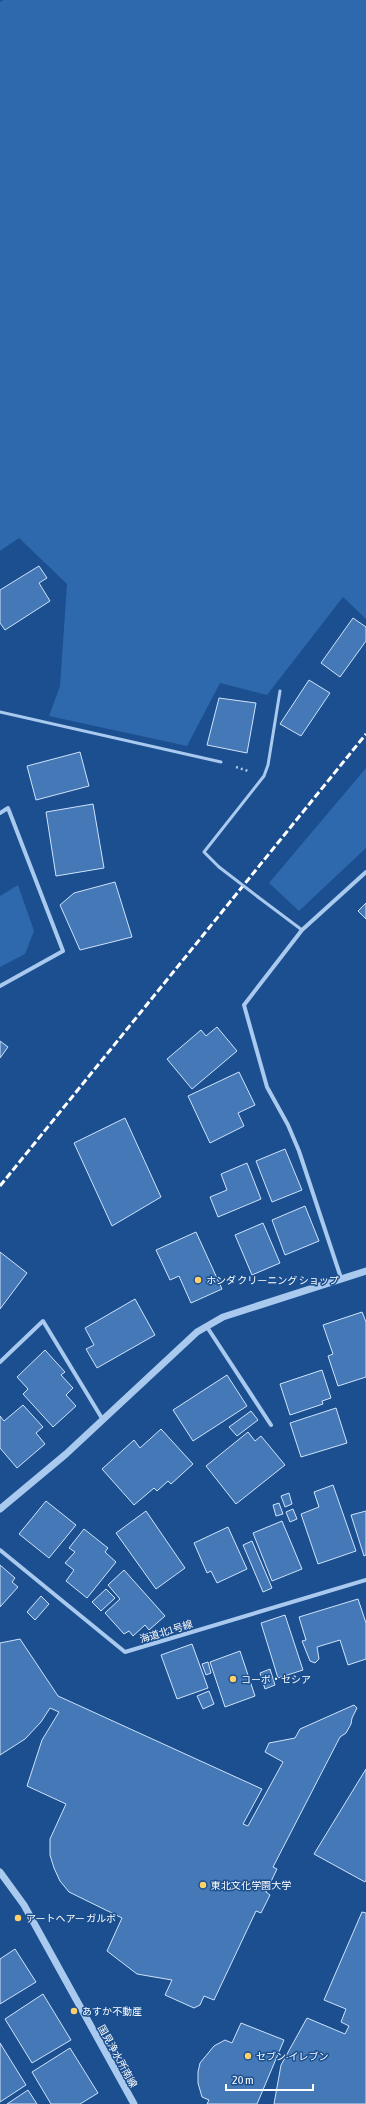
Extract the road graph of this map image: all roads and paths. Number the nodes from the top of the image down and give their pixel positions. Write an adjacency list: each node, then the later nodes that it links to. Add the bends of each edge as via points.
1 (280, 692): 4 (lane)
2 (0, 712): 3 (lane)
3 (222, 762): 4 (path)
4 (264, 776): 7 (lane, bridge, via 204,852 219,867)
5 (0, 813): 8 (street, via 8,808 63,951)
6 (366, 872): 7 (street)
7 (302, 930): 10 (street, via 244,1005 267,1087 299,1151)
8 (0, 986)
9 (366, 1271): 10 (street)
10 (341, 1278): 11 (street, via 223,1317)
11 (208, 1327): 13 (street, via 197,1332); 14 (street)
12 (0, 1362): 13 (street, via 43,1321)
13 (103, 1420): 15 (street)
14 (271, 1425)
15 (0, 1509)
16 (0, 1550): 17 (street, 海道北1号線, via 125,1652)
17 (366, 1580)
18 (0, 1872): 19 (street, 国見浄水所南線, via 24,1905)
19 (134, 2104)

